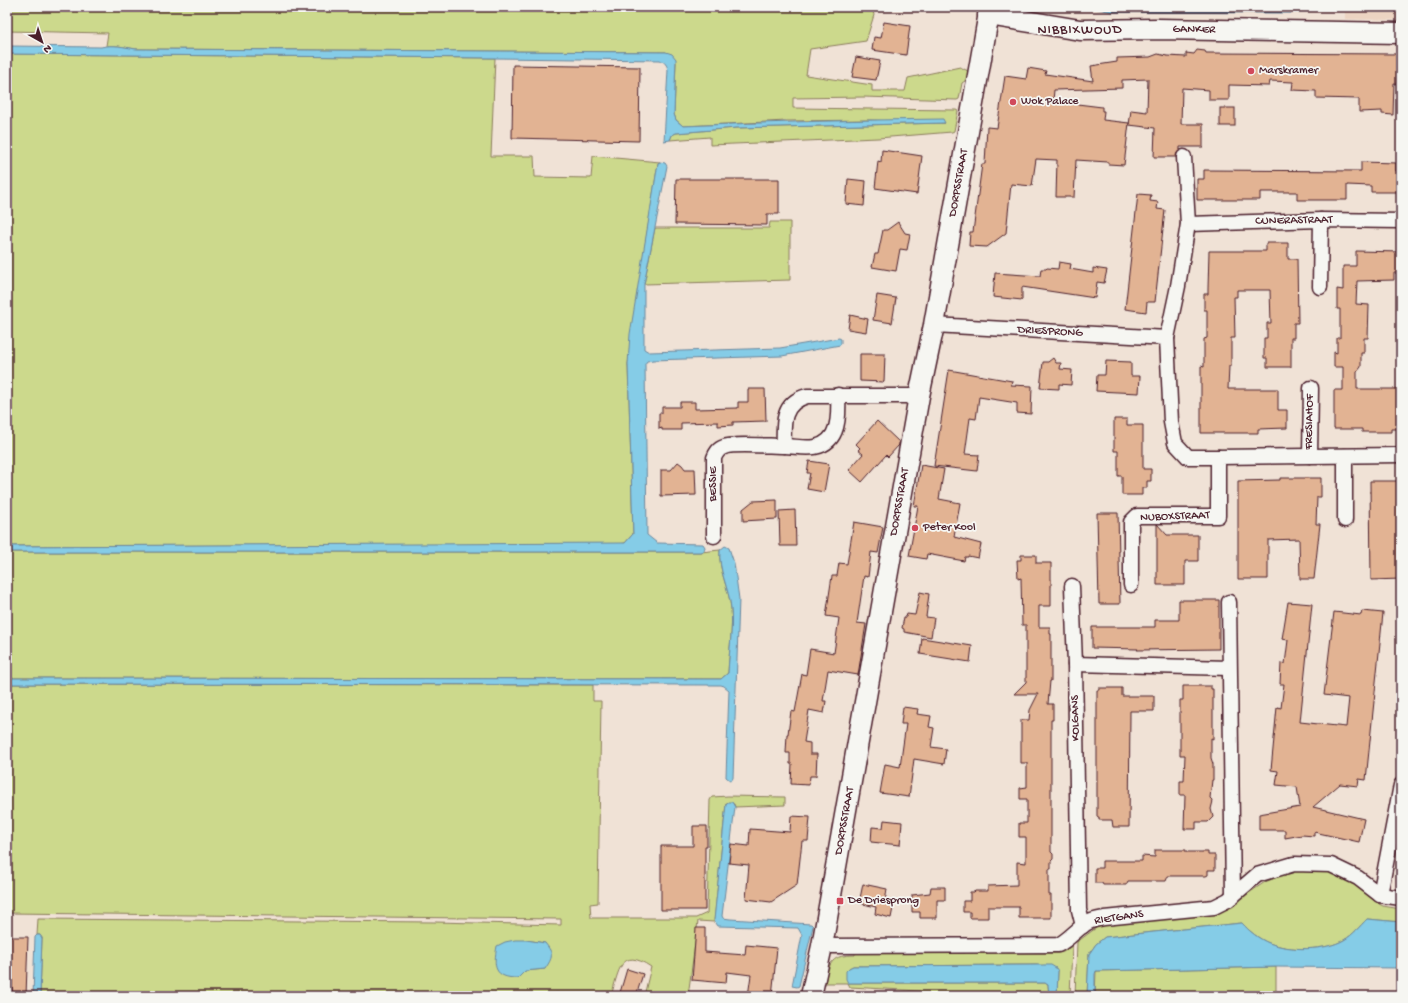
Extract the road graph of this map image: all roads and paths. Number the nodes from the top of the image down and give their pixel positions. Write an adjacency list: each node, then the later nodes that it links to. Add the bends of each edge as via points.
1 (989, 11): 2 (street, GANKER, via 1080,30); 8 (street, DORPSSTRAAT)
2 (1401, 33)
3 (1184, 157): 6 (street)
4 (1321, 220): 5 (street, CUNERASTRAAT); 6 (street, CUNERASTRAAT); 7 (street)
5 (1401, 221)
6 (1188, 224): 9 (street)
7 (1320, 287)
8 (934, 325): 9 (street, DRIESPRONG); 12 (street, DORPSSTRAAT)
9 (1167, 338): 17 (street, via 1171,422 1175,443 1188,457)
10 (1311, 388): 15 (street, FRESIAHOF)
11 (838, 396): 12 (street); 13 (street, via 807,396 794,401 784,419); 13 (street, BESSIE, via 838,422 832,437 814,447)
12 (919, 396): 30 (street, DORPSSTRAAT)
13 (784, 446): 19 (street, BESSIE, via 727,446 717,452 714,458)
14 (1401, 455): 16 (street)
15 (1310, 456): 16 (street); 17 (street)
16 (1345, 456): 18 (street)
17 (1218, 457): 20 (street, NUBOXSTRAAT, via 1218,516 1137,516 1131,522)
18 (1345, 520)
19 (714, 536)
20 (1131, 585)
21 (1072, 586): 23 (street)
22 (1229, 602): 24 (street)
23 (1075, 664): 24 (street); 29 (street, KOLGANS, via 1079,910)
24 (1230, 668): 27 (street)
25 (1401, 785): 26 (street)
26 (1380, 895): 27 (street, RIETGANS, via 1358,878 1331,865 1294,864 1257,875); 28 (street, RIETGANS)
27 (1233, 896): 29 (street, RIETGANS, via 1214,907 1104,918)
28 (1401, 898)
29 (1083, 926): 30 (street, RIETGANS, via 1064,942 1050,945)
30 (822, 946): 31 (street, DORPSSTRAAT)
31 (811, 996)

